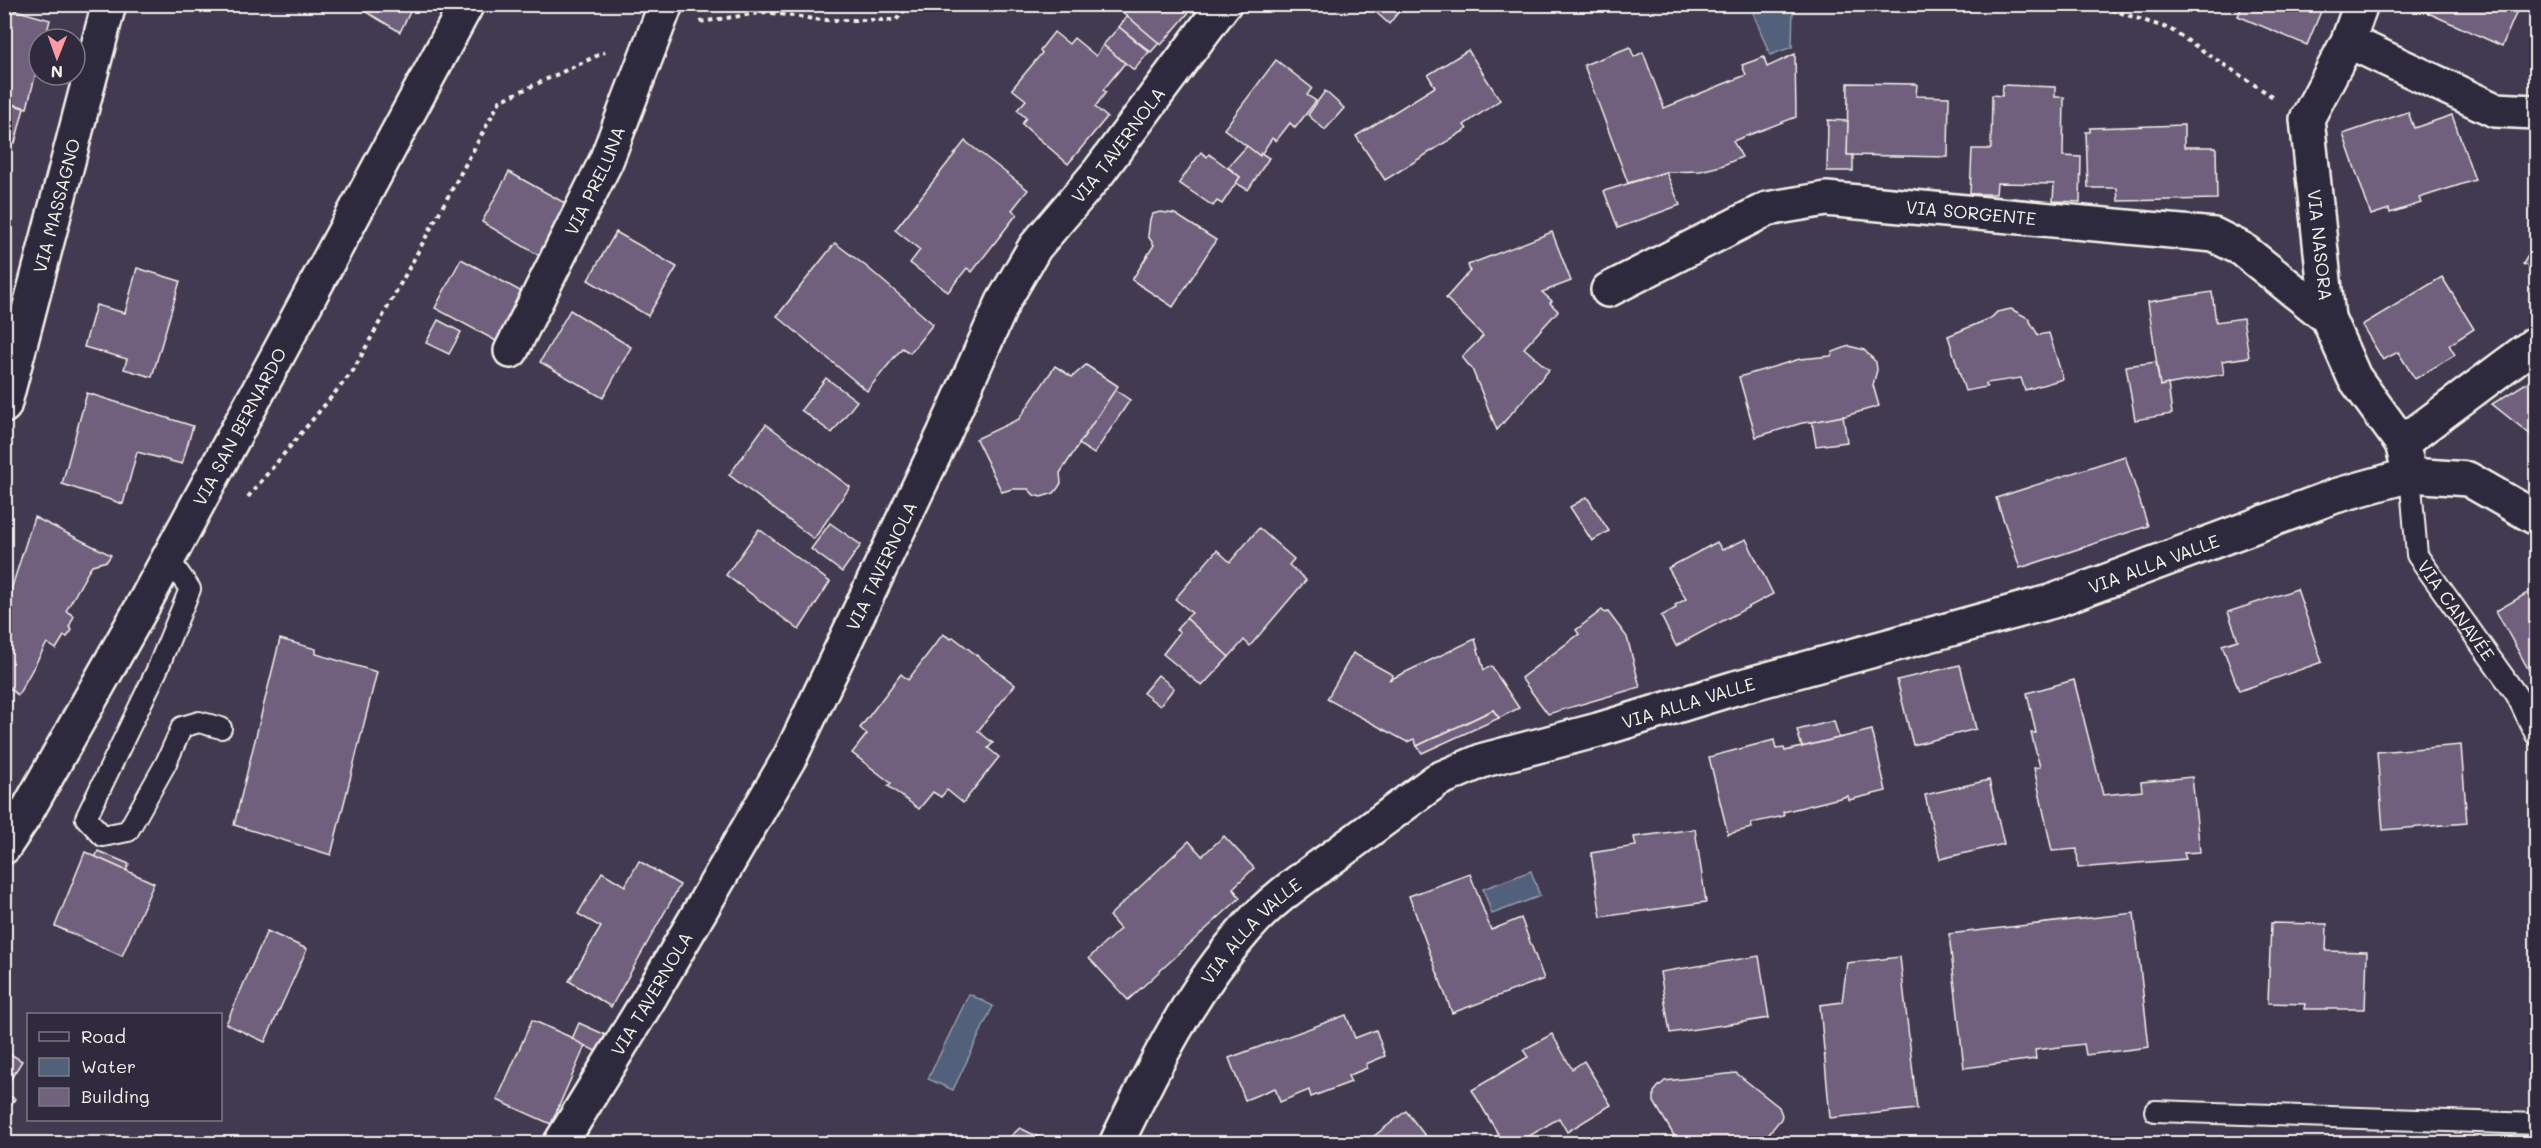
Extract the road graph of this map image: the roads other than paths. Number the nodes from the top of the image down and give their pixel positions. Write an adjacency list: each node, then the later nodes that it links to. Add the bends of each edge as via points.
1 (109, 4): 12 (street, VIA MASSAGNO)
2 (467, 4): 16 (street, VIA SAN BERNARDO)
3 (1224, 4): 22 (street, VIA TAVERNOLA, via 1098,173 1035,247 1003,302 790,755)
4 (2361, 4): 6 (street)
5 (662, 16): 11 (street, VIA PRELUNA, via 606,161)
6 (2348, 41): 7 (street, via 2495,111); 9 (street, VIA NASORA, via 2307,119)
7 (2536, 112)
8 (1608, 290): 9 (street, VIA SORGENTE, via 1767,209 1826,199 2214,235 2242,249)
9 (2328, 318): 13 (street, VIA NASORA, via 2354,377)
10 (2536, 343): 13 (street)
11 (510, 351)
12 (4, 406)
13 (2402, 443): 14 (street, VIA NASORA)
14 (2410, 475): 15 (street, VIA ALLA VALLE, via 2468,479); 18 (lane, VIA CANAVÉE, via 2417,555 2516,694); 23 (street, VIA ALLA VALLE, via 2335,496 2053,601 1484,760 1437,780 1283,894 1247,927 1188,1006)
15 (2535, 516)
16 (168, 558): 17 (lane, via 190,589 86,818 103,836 128,831 182,727 199,722); 19 (street, VIA SAN BERNARDO)
17 (221, 728)
18 (2536, 735)
19 (4, 847)
20 (2155, 1111): 21 (lane)
21 (2536, 1124)
22 (560, 1143)
23 (1116, 1143)

